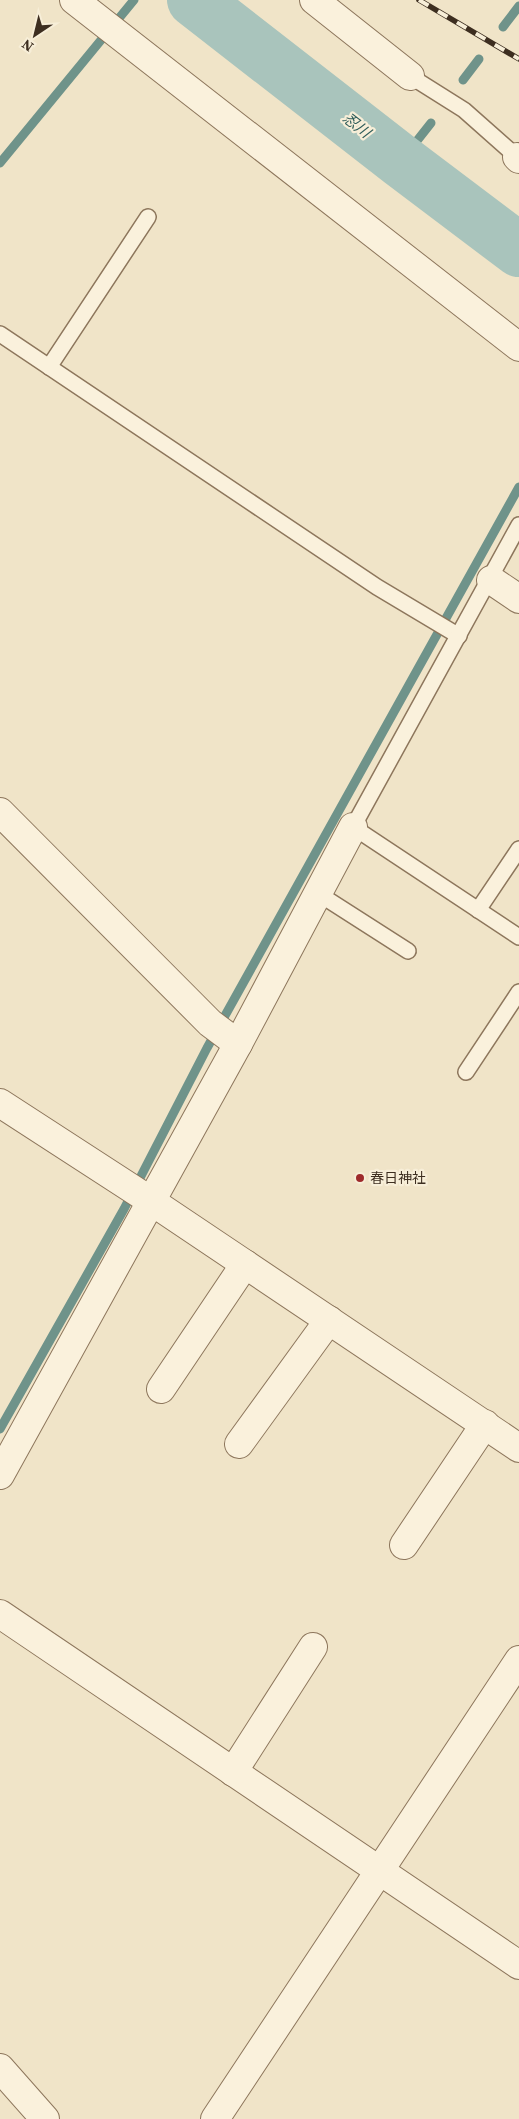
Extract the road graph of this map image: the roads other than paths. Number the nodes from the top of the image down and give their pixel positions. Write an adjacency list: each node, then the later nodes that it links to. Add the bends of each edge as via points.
1 (74, 0): 7 (street)
2 (314, 0): 3 (street)
3 (410, 76): 4 (lane, via 464,110)
4 (518, 158)
5 (148, 217): 8 (lane)
6 (0, 334): 8 (lane)
7 (519, 347)
8 (49, 367): 12 (lane, via 377,587)
9 (519, 525): 10 (lane)
10 (490, 580): 11 (street); 12 (lane)
11 (519, 599)
12 (459, 636): 14 (lane)
13 (0, 812): 21 (street, via 210,1023)
14 (353, 827): 16 (street); 17 (lane)
15 (519, 849): 17 (lane)
16 (319, 894): 19 (lane); 21 (street)
17 (478, 910): 18 (lane)
18 (519, 937)
19 (408, 951)
20 (519, 992): 22 (lane)
21 (238, 1044): 24 (street)
22 (466, 1072)
23 (0, 1103): 24 (street)
24 (151, 1201): 25 (street); 31 (street)
25 (245, 1264): 26 (street); 27 (street)
26 (329, 1320): 28 (street); 29 (street)
27 (161, 1389)
28 (485, 1424): 30 (street); 32 (street)
29 (239, 1444)
30 (519, 1448)
31 (0, 1475)
32 (404, 1545)
33 (0, 1614): 36 (street)
34 (313, 1648): 36 (street)
35 (519, 1660): 37 (street)
36 (233, 1772): 37 (street)
37 (380, 1870): 38 (street); 41 (street)
38 (519, 1965)
39 (0, 2068): 40 (street)
40 (45, 2119)
41 (215, 2119)

